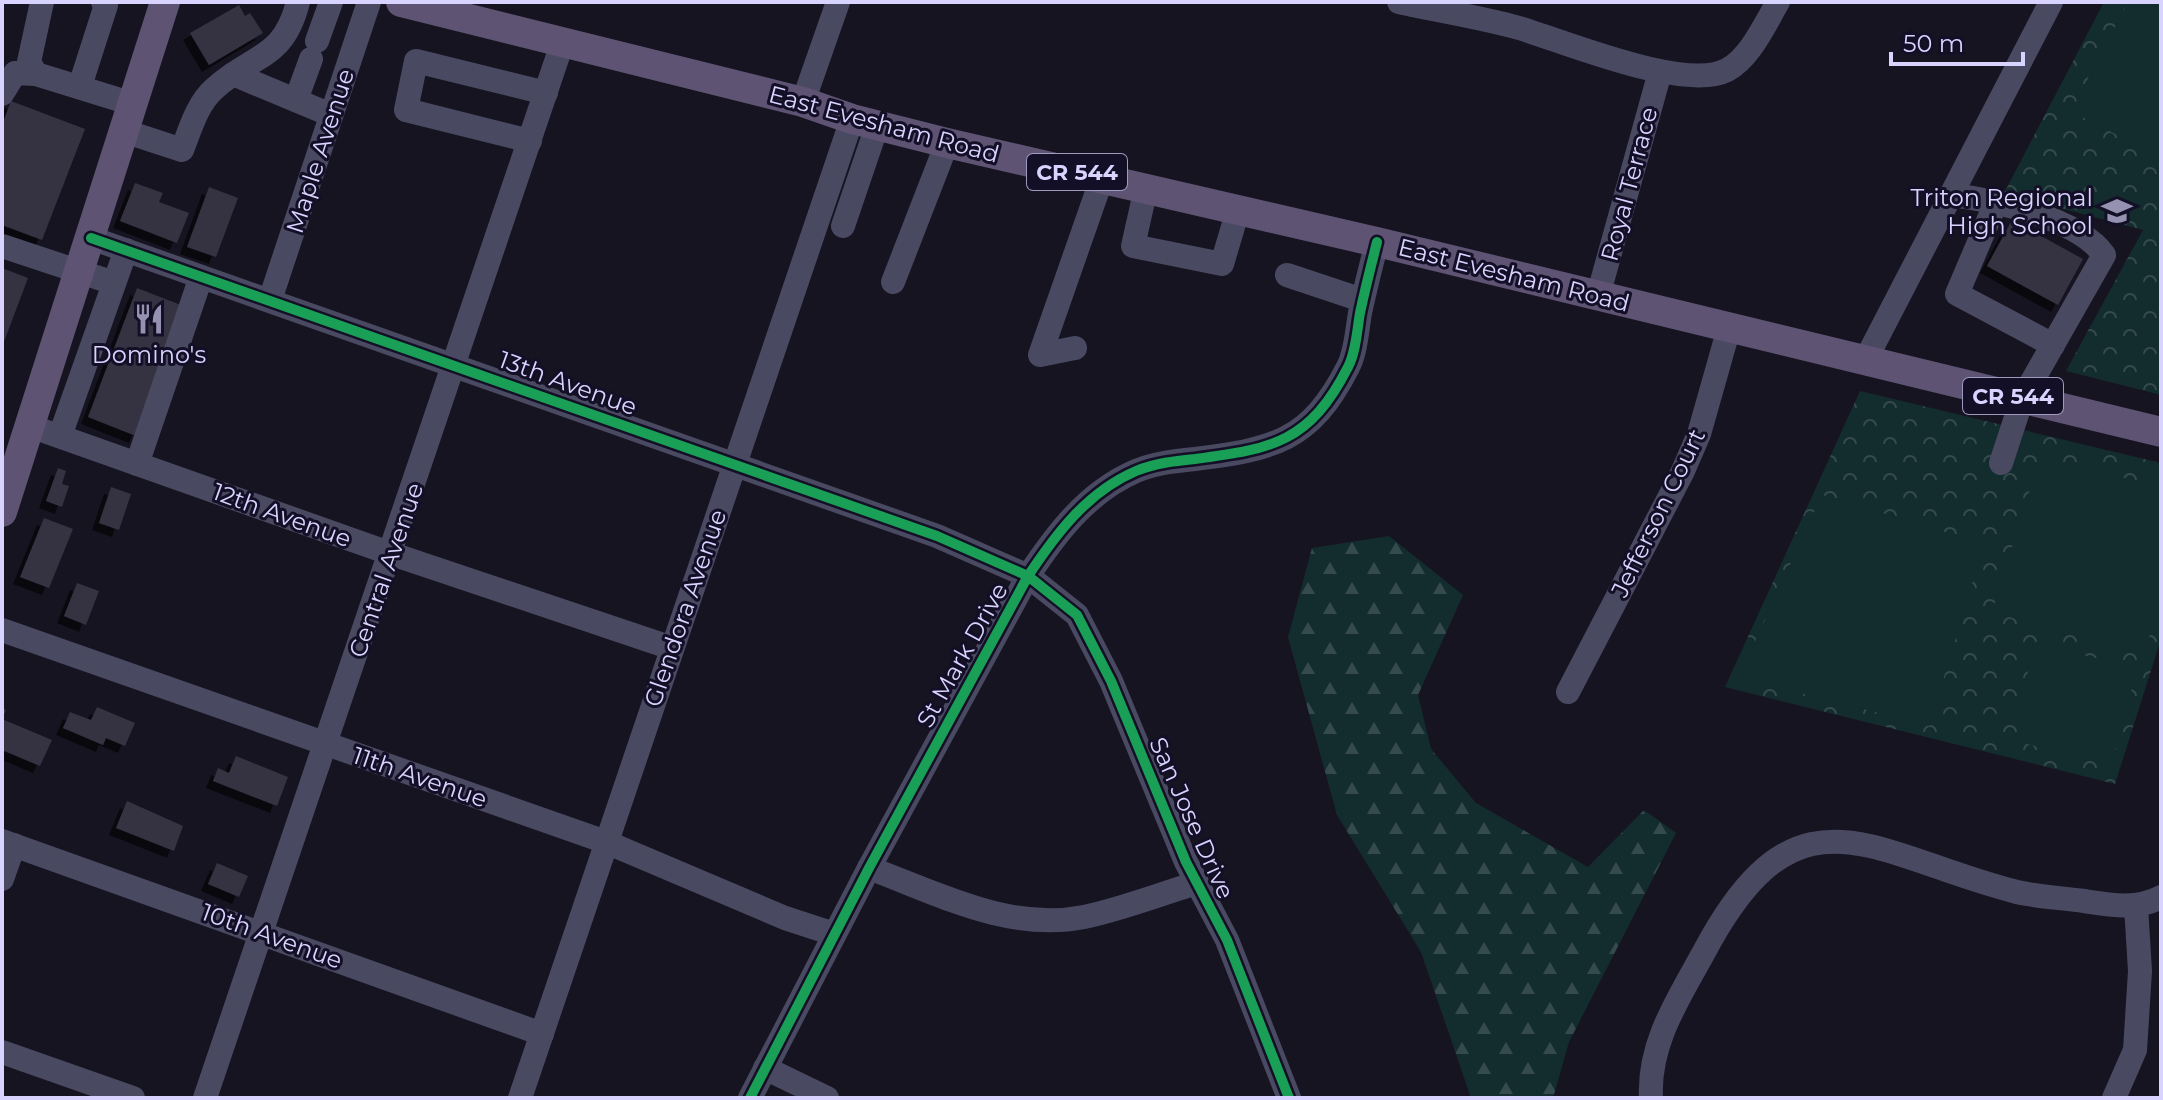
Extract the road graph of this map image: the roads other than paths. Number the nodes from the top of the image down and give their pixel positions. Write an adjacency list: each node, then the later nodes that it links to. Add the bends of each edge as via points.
1 (42, 2): 15 (street, via 29,62)
2 (103, 2): 17 (street)
3 (165, 2): 23 (main road)
4 (298, 2): 16 (street, via 286,37)
5 (331, 2): 20 (street)
6 (369, 2): 22 (street, Maple Avenue)
7 (401, 2): 13 (main road, East Evesham Road / CR 544)
8 (838, 2): 21 (street)
9 (1399, 2): 12 (street)
10 (1778, 2): 14 (street, via 1751,47 1729,69 1710,76)
11 (2051, 2): 29 (street)
12 (1483, 11): 14 (street)
13 (563, 41): 18 (street, Central Avenue); 21 (main road, East Evesham Road / CR 544)
14 (1660, 72): 42 (street, Royal Terrace)
15 (36, 74): 17 (street); 19 (street, via 15,73)
16 (233, 74): 20 (street); 23 (street, via 197,112 182,150)
17 (80, 86): 23 (street)
18 (546, 93): 25 (street, Central Avenue); 25 (street, via 416,61 406,110)
19 (2, 94)
20 (296, 100): 22 (street)
21 (803, 102): 24 (main road, East Evesham Road / CR 544)
22 (331, 115): 43 (street, Maple Avenue)
23 (128, 118): 33 (main road)
24 (864, 122): 26 (main road, East Evesham Road / CR 544); 32 (street); 56 (street, Glendora Avenue)
25 (530, 141): 49 (street, Central Avenue)
26 (947, 143): 27 (main road, East Evesham Road / CR 544); 40 (street)
27 (1102, 178): 28 (main road, East Evesham Road / CR 544); 47 (street, via 1040,355)
28 (1146, 188): 31 (main road, East Evesham Road / CR 544); 31 (street, via 1133,246 1222,264)
29 (1951, 195): 30 (street); 48 (street)
30 (1997, 200): 46 (street, via 1957,294); 46 (street, via 2095,243 2104,255)
31 (1238, 210): 34 (main road, East Evesham Road / CR 544)
32 (843, 226)
33 (91, 238): 36 (street, 13th Avenue); 37 (main road)
34 (1377, 242): 42 (main road, East Evesham Road / CR 544); 44 (street, St Mark Drive)
35 (2, 246): 37 (street)
36 (126, 250): 39 (street, 13th Avenue); 41 (street)
37 (80, 271): 41 (street); 50 (main road)
38 (1287, 275): 44 (street)
39 (201, 277): 43 (street, 13th Avenue); 58 (street)
40 (893, 282)
41 (114, 283): 52 (street)
42 (1598, 296): 45 (main road, East Evesham Road / CR 544)
43 (270, 300): 49 (street, 13th Avenue)
44 (1362, 300): 61 (street, St Mark Drive, via 1350,363 1317,413 1295,435 1241,453 1158,463 1133,472 1099,492 1058,531)
45 (1729, 328): 48 (main road, East Evesham Road / CR 544); 64 (street, Jefferson Court, via 1683,471)
46 (2053, 345): 51 (street)
47 (1075, 348)
48 (1865, 361): 51 (main road, East Evesham Road / CR 544)
49 (455, 365): 56 (street, 13th Avenue); 60 (street, Central Avenue)
50 (42, 389): 52 (street); 53 (main road)
51 (2022, 399): 54 (main road, East Evesham Road / CR 544); 57 (street)
52 (72, 400): 55 (street)
53 (30, 426): 55 (street, 12th Avenue); 59 (main road)
54 (2161, 432)
55 (60, 436): 58 (street, 12th Avenue)
56 (734, 463): 61 (street, 13th Avenue, via 937,536); 63 (street, Glendora Avenue)
57 (2001, 463)
58 (137, 464): 60 (street, 12th Avenue)
59 (2, 512)
60 (392, 554): 63 (street, 12th Avenue); 65 (street, Central Avenue)
61 (1028, 576): 68 (street, St Mark Drive); 70 (street, San Jose Drive, via 1077,615 1111,681)
62 (2, 630): 65 (street, 11th Avenue)
63 (672, 648): 66 (street, Glendora Avenue)
64 (1568, 692)
65 (327, 744): 66 (street, 11th Avenue); 73 (street, Central Avenue)
66 (606, 842): 74 (street, 11th Avenue); 75 (street, Glendora Avenue)
67 (8, 843): 69 (street); 73 (street, 10th Avenue)
68 (869, 868): 70 (street, via 992,913 1037,920 1083,917); 74 (street, St Mark Drive)
69 (2, 879)
70 (1197, 883): 83 (street, San Jose Drive, via 1227,940)
71 (2161, 897): 72 (street)
72 (2136, 906): 84 (street, via 2019,892 1891,850 1833,839 1776,858 1753,878 1713,934 1661,1032); 85 (street, via 2140,971 2135,1050)
73 (262, 932): 75 (street, 10th Avenue); 79 (street, Central Avenue)
74 (834, 934): 77 (street, St Mark Drive)
75 (542, 1034): 80 (street, Glendora Avenue)
76 (2, 1052): 78 (street)
77 (765, 1068): 81 (street, St Mark Drive); 82 (street)
78 (133, 1098)
79 (205, 1098)
80 (520, 1098)
81 (750, 1098)
82 (827, 1098)
83 (1289, 1098)
84 (1651, 1098)
85 (2114, 1098)

